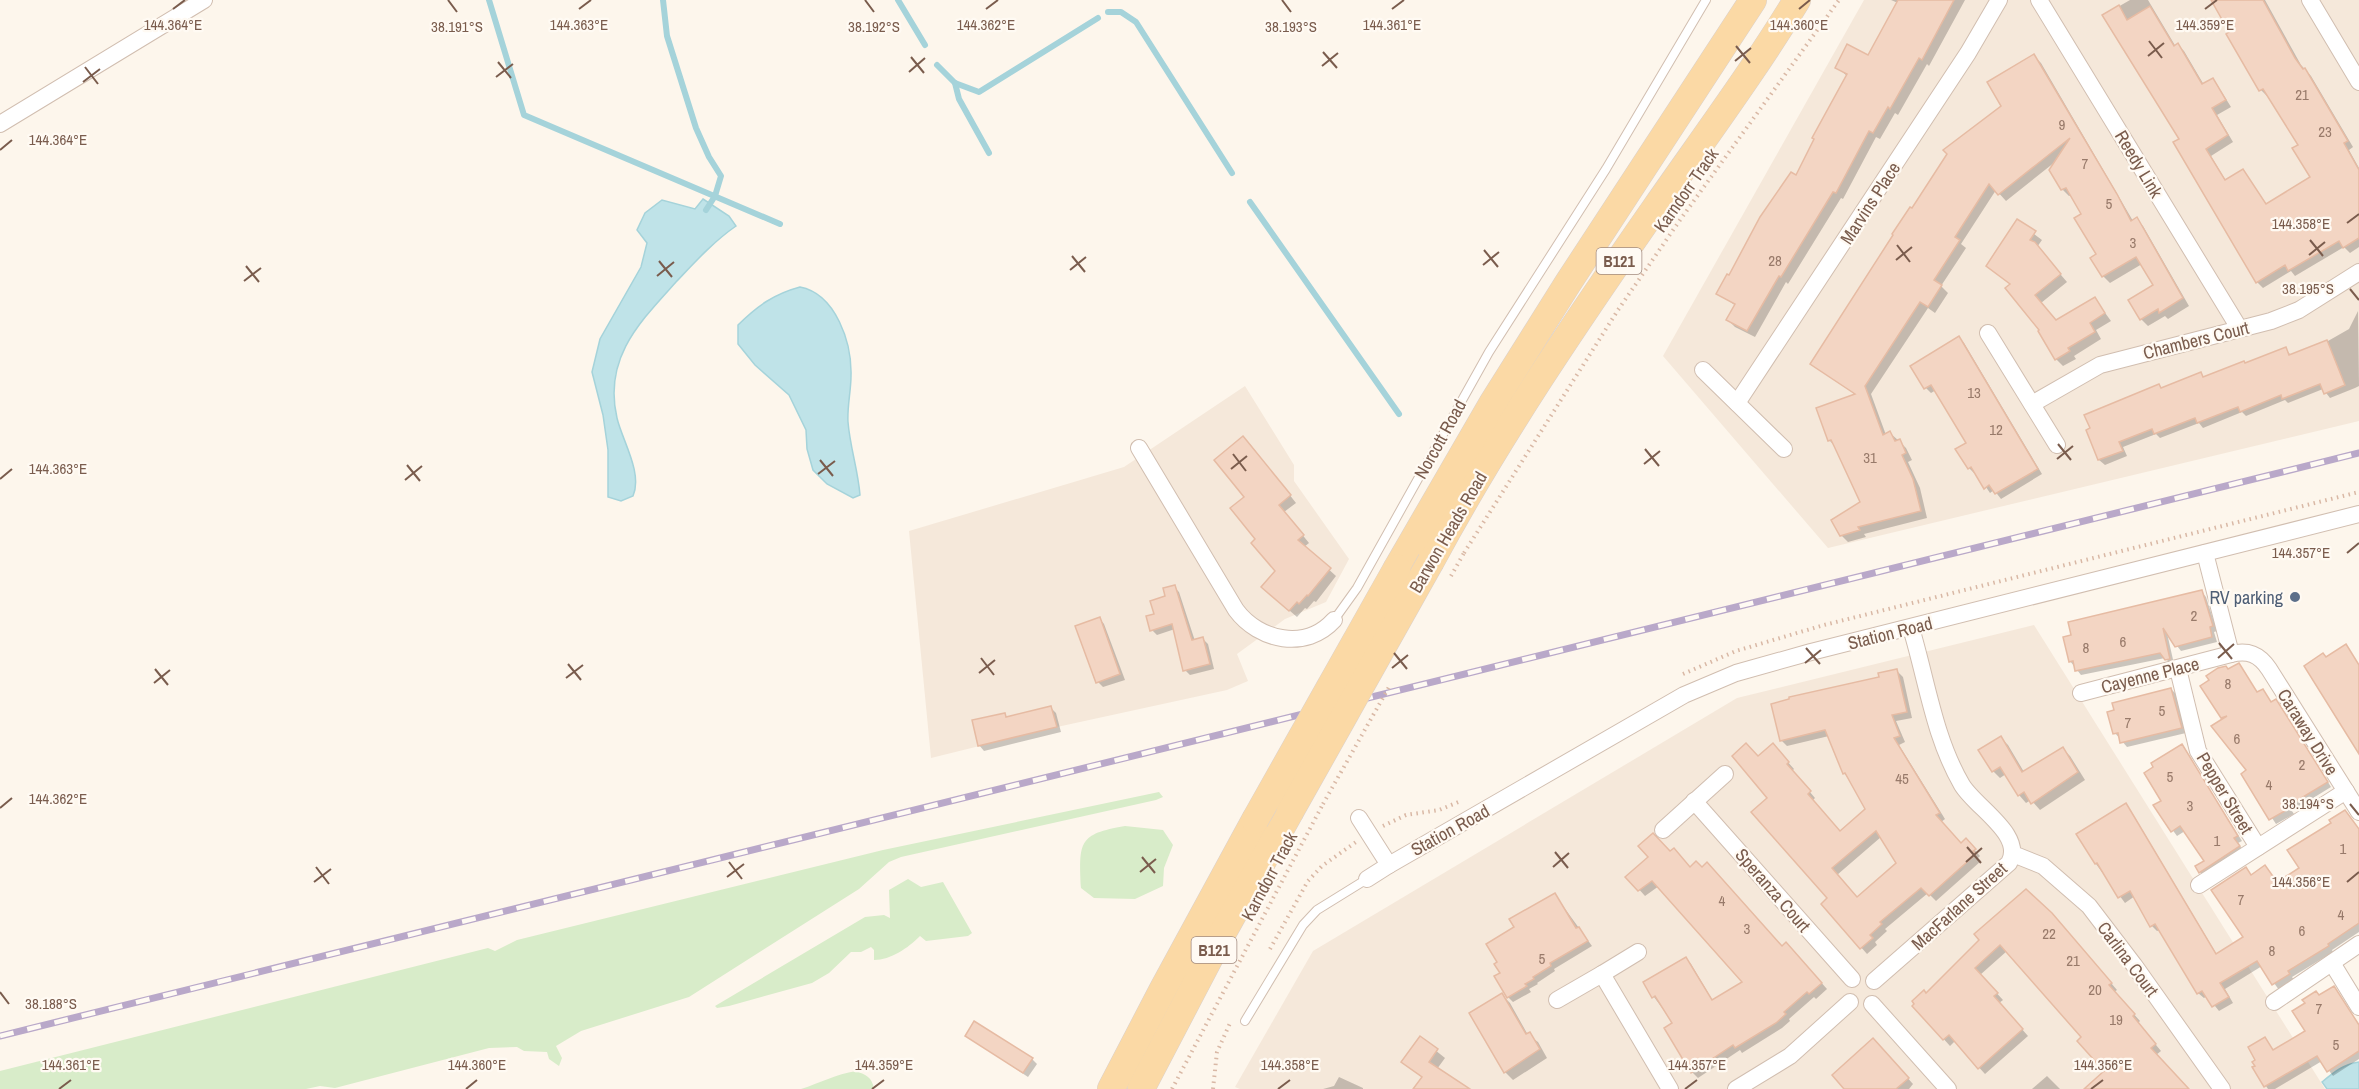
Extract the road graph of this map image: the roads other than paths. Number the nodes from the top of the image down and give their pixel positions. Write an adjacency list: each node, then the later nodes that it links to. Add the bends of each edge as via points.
1 (204, 0): 9 (street)
2 (1706, 0): 21 (lane, Norcott Road, via 1606,169 1489,352 1357,588)
3 (1753, 0): 50 (main road, Barwon Heads Road / B121, bridge, via 1492,404 1255,820)
4 (1797, 0): 51 (main road, Barwon Heads Road / B121, bridge, via 1759,62 1512,423 1290,812)
5 (1999, 0): 14 (street, Marvins Place)
6 (2039, 0): 11 (street, Reedy Link)
7 (2310, 0): 8 (street)
8 (2359, 82)
9 (0, 124)
10 (2359, 272): 11 (street, Chambers Court, via 2299,310)
11 (2240, 328): 15 (street, Chambers Court, via 2100,365)
12 (1988, 333): 15 (street)
13 (1703, 370): 14 (street)
14 (1737, 403): 18 (street)
15 (2032, 404): 16 (street)
16 (2056, 445)
17 (1139, 448): 21 (street, Norcott Road, via 1236,610 1249,624 1274,637 1293,639 1322,631)
18 (1784, 449)
19 (2359, 514): 20 (street, Station Road)
20 (2205, 553): 22 (street, Station Road); 23 (street)
21 (1334, 620)
22 (1911, 628): 34 (street, MacFarlane Street, via 1940,739 1972,800 2009,837); 35 (street, Station Road, via 1751,668 1700,687)
23 (2231, 654): 24 (street, Cayenne Place); 25 (street, Cayenne Place)
24 (2254, 654): 28 (street, Caraway Drive, via 2266,665)
25 (2178, 669): 26 (street, Cayenne Place); 33 (street, Pepper Street, via 2198,750)
26 (2081, 693)
27 (1725, 774): 29 (street)
28 (2346, 791): 30 (street, Caraway Drive); 33 (street)
29 (1694, 801): 32 (street); 42 (street, Speranza Court)
30 (2359, 812)
31 (1359, 818): 35 (street, Station Road)
32 (1664, 830)
33 (2258, 847): 37 (street)
34 (2013, 854): 43 (street, MacFarlane Street, via 2009,863); 55 (street, Carlina Court, via 2043,866 2088,906)
35 (1389, 865): 36 (street, Station Road)
36 (1367, 879): 49 (lane, Station Road, via 1317,910 1303,925)
37 (2199, 885)
38 (2359, 944): 40 (street)
39 (1638, 952): 41 (street)
40 (2332, 963): 46 (street); 48 (street)
41 (1602, 974): 44 (street); 52 (street)
42 (1852, 979): 43 (street, via 1863,975); 45 (street, via 1846,988)
43 (1874, 981): 47 (street, via 1878,996)
44 (1557, 1000)
45 (1850, 1002): 47 (street, via 1861,1008); 53 (street, via 1790,1056)
46 (2274, 1002)
47 (1872, 1004): 54 (street)
48 (2359, 1007)
49 (1245, 1022)
50 (1111, 1089)
51 (1141, 1089)
52 (1670, 1089)
53 (1736, 1089)
54 (1948, 1089)
55 (2222, 1089)

